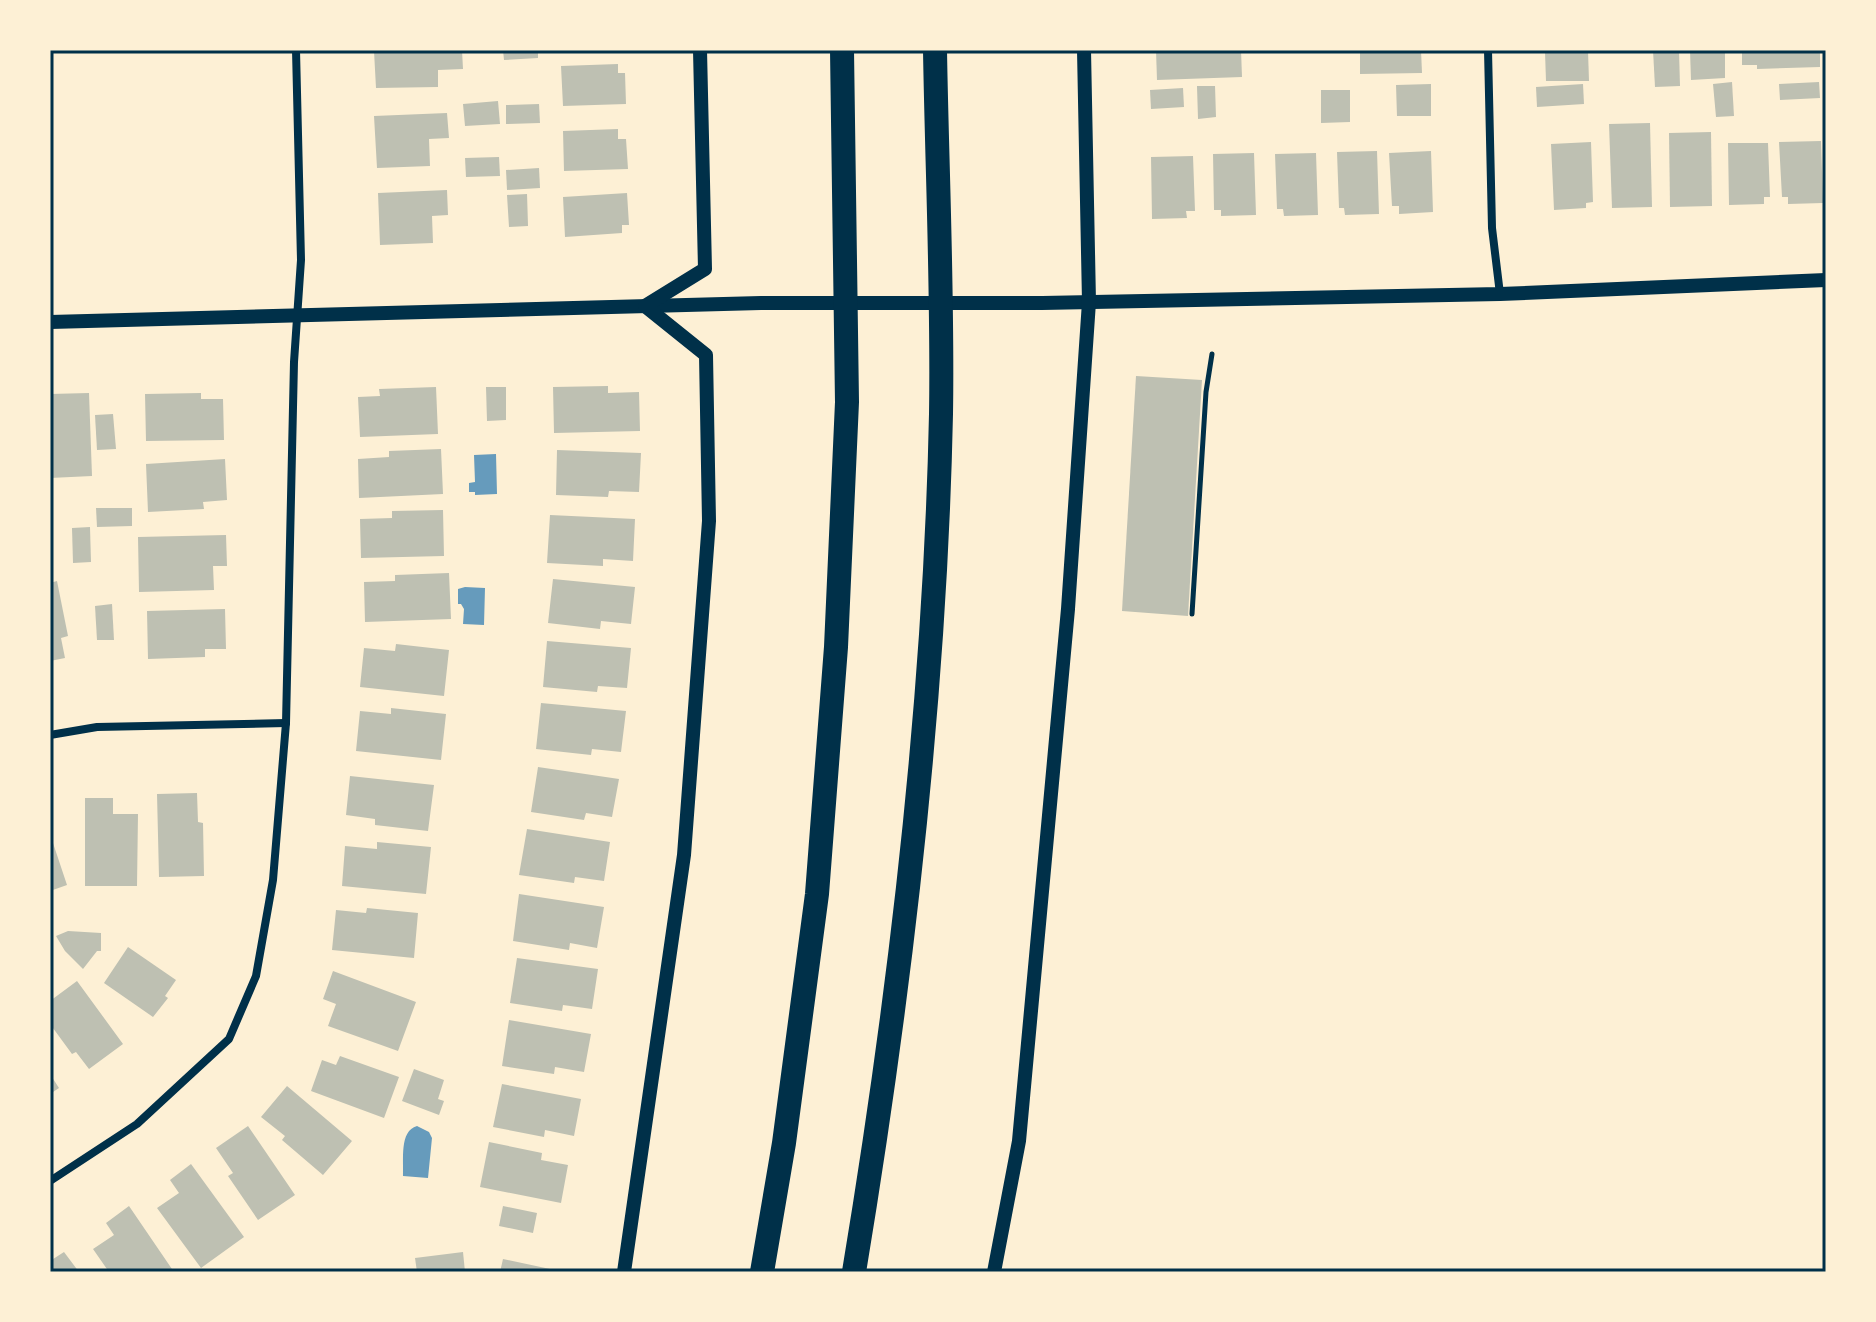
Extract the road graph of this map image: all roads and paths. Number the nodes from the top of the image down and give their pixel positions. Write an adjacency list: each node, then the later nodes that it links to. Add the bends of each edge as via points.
1 (296, 50): 11 (street)
2 (700, 50): 10 (street, via 705,269)
3 (842, 50): 19 (highway, via 847,402 835,663 817,894)
4 (935, 50): 20 (highway, via 941,413 929,661 903,925)
5 (1084, 50): 9 (street)
6 (1488, 50): 8 (street, via 1492,228)
7 (1826, 280): 8 (street)
8 (1500, 294): 9 (street)
9 (1089, 302): 10 (street); 21 (street, via 1068,609 1019,1141)
10 (645, 306): 11 (street); 18 (street, via 706,355 709,521 684,855)
11 (298, 315): 12 (street); 15 (street)
12 (50, 322)
13 (1212, 354): 14 (path)
14 (1192, 614)
15 (286, 723): 16 (street, via 97,727); 17 (street, via 273,880 261,949 256,976 229,1039 137,1124)
16 (50, 735)
17 (50, 1181)
18 (624, 1272)
19 (762, 1272)
20 (854, 1272)
21 (994, 1272)

